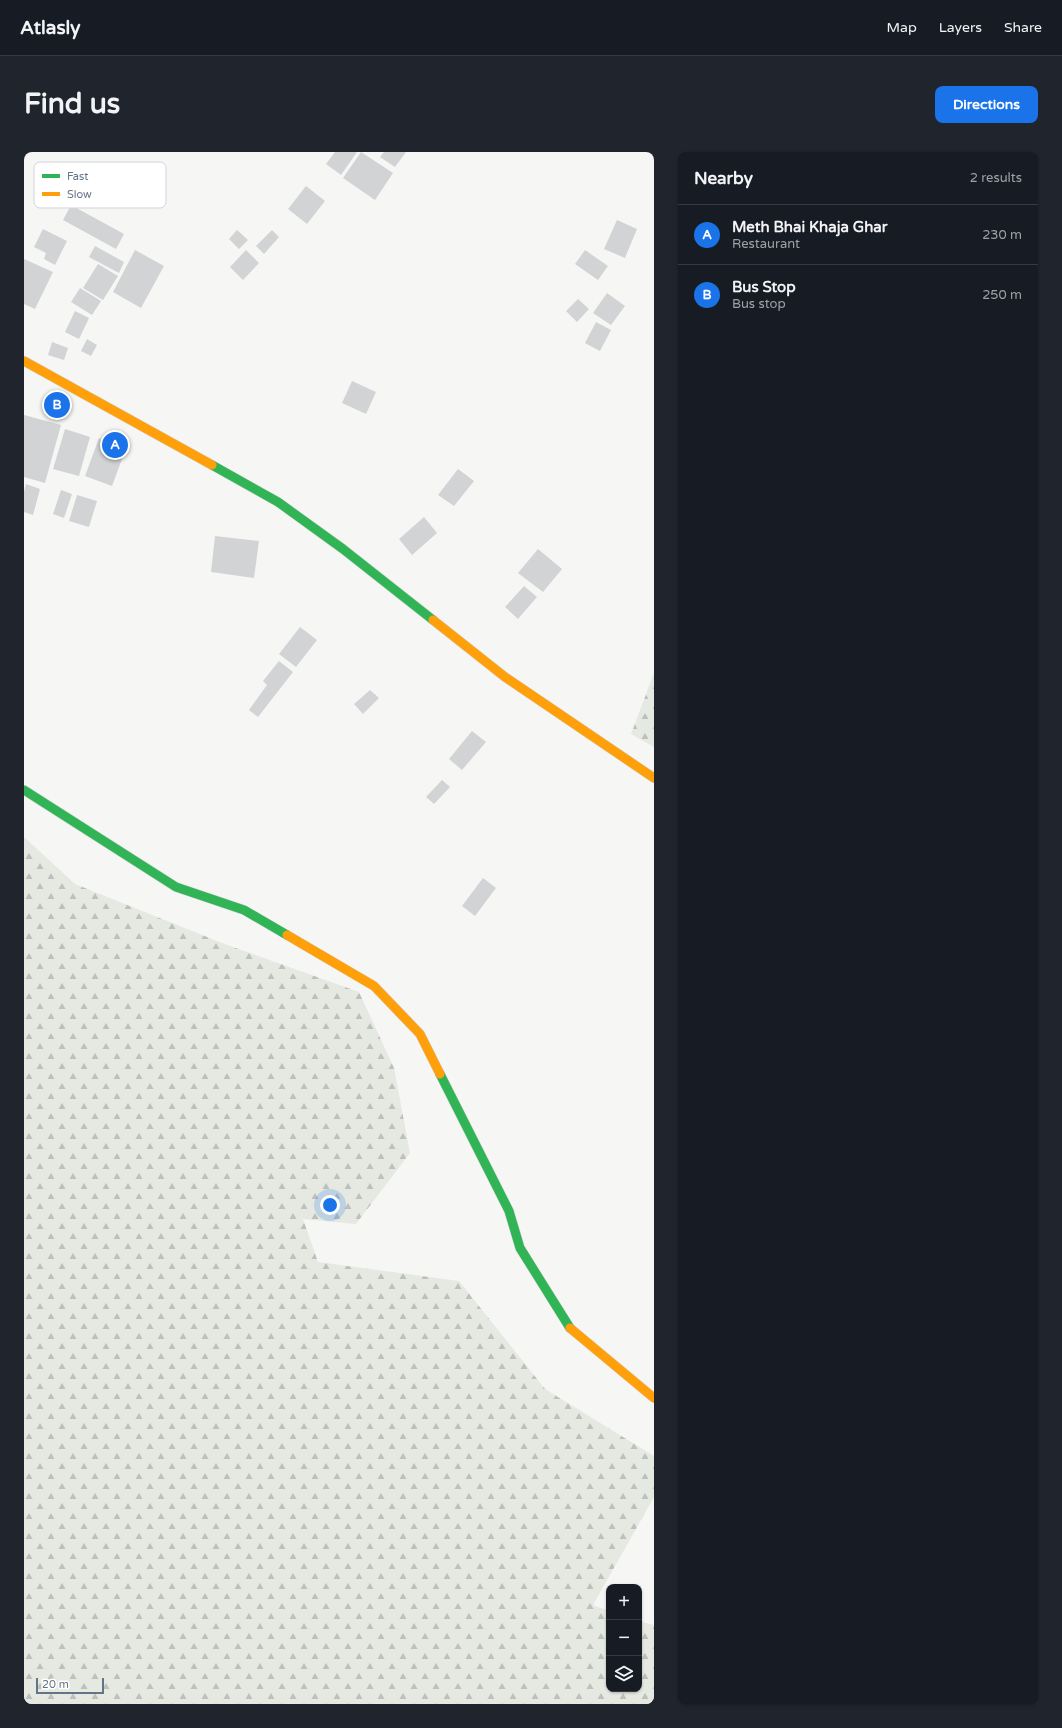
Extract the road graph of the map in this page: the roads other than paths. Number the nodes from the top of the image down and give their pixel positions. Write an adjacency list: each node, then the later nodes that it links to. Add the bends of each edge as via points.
1 (24, 361): 2 (street, via 278,502 344,549 505,677)
2 (654, 778)
3 (24, 790): 4 (street, via 176,887 244,910 374,986 420,1034 509,1211 520,1248 568,1326)
4 (654, 1398)

